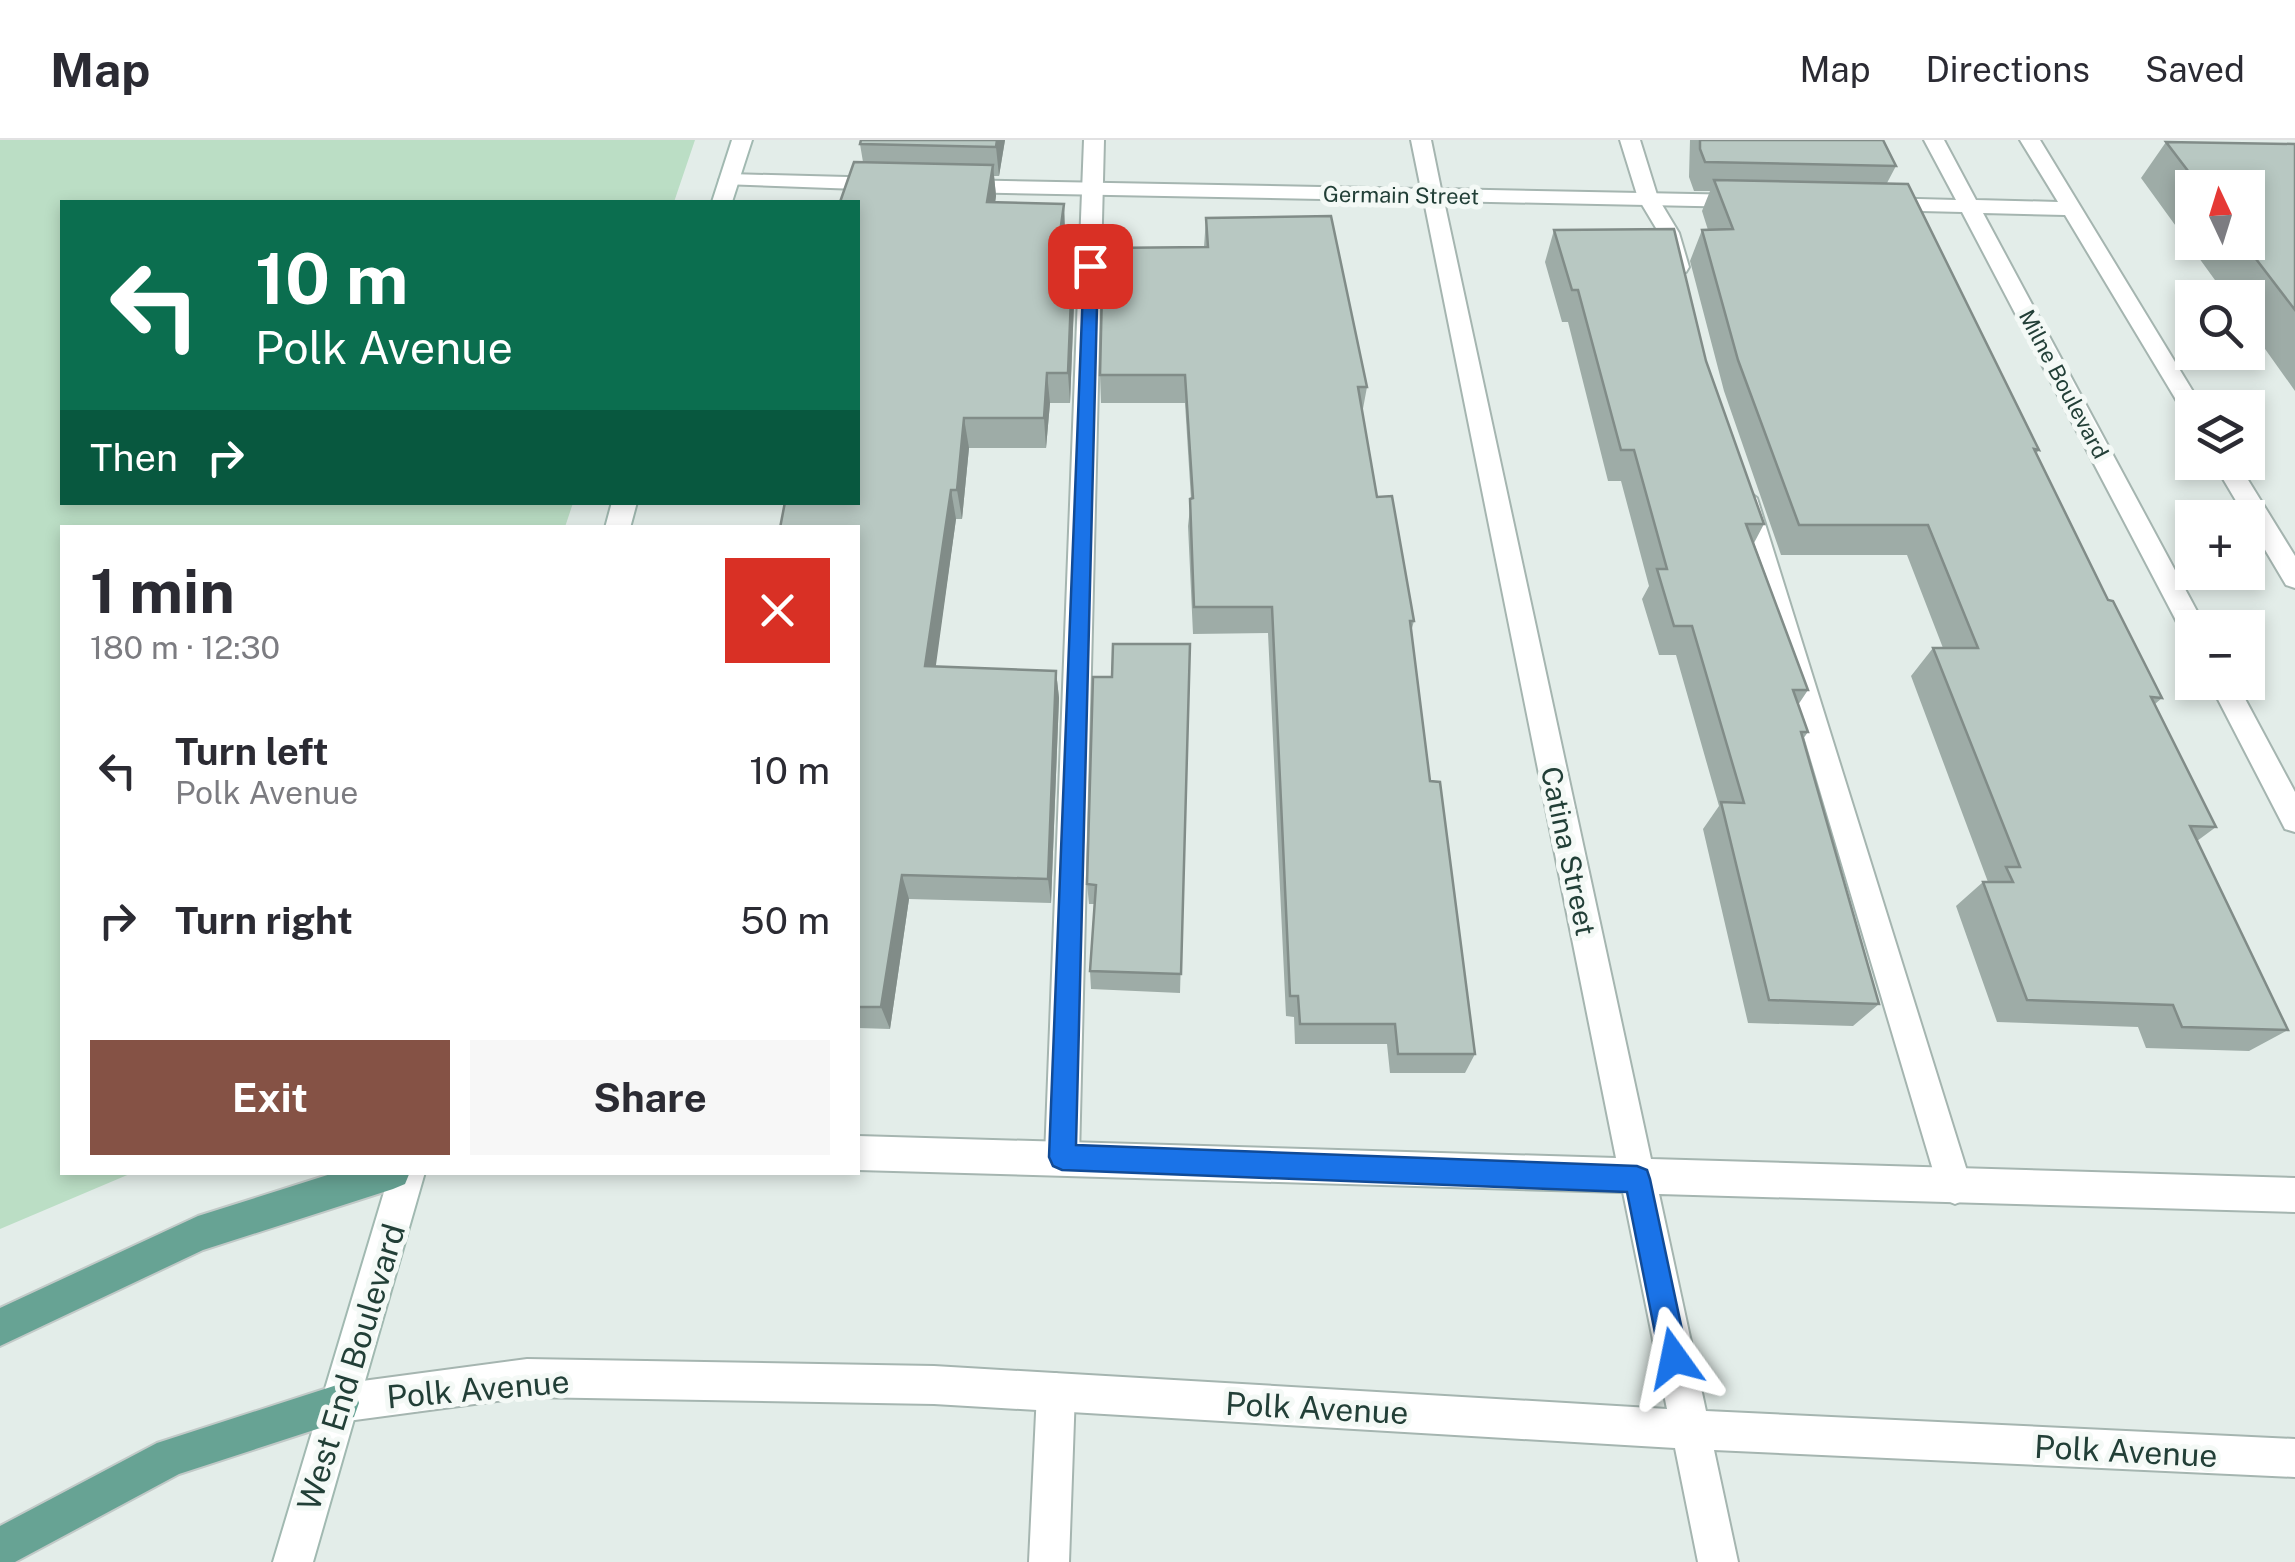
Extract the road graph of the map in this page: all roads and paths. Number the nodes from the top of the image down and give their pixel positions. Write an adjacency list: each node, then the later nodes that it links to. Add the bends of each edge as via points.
1 (742, 140): 7 (street)
2 (1094, 140): 10 (street)
3 (1421, 140): 11 (street, Catina Street)
4 (1630, 140): 12 (street)
5 (1934, 140): 16 (street, Milne Boulevard)
6 (2030, 140): 17 (street)
7 (729, 180): 8 (street); 13 (street)
8 (901, 184)
9 (940, 185): 10 (street, Germain Street)
10 (1092, 189): 11 (street, Germain Street); 27 (street)
11 (1433, 196): 12 (street, Germain Street); 30 (street, Catina Street)
12 (1648, 198): 14 (street, Germain Street); 18 (street, via 1669,234)
13 (723, 200)
14 (1762, 201)
15 (1857, 204): 16 (street)
16 (1970, 207): 17 (street); 23 (street, Milne Boulevard)
17 (2072, 209): 19 (street)
18 (1684, 287)
19 (2181, 390)
20 (1738, 478): 31 (street)
21 (2237, 480): 22 (street)
22 (2295, 578)
23 (2183, 610)
24 (2232, 700): 25 (street)
25 (2295, 820)
26 (860, 1154): 27 (street)
27 (1062, 1157): 30 (street)
28 (384, 1175): 33 (main road, via 198,1234)
29 (407, 1175): 35 (street, West End Boulevard)
30 (1637, 1179): 31 (street); 36 (street, Catina Street)
31 (1955, 1187): 32 (street)
32 (2295, 1195)
33 (0, 1327)
34 (1056, 1392): 35 (street, Polk Avenue, via 527,1378); 36 (street, Polk Avenue); 40 (street)
35 (340, 1403): 38 (main road, via 171,1457); 39 (street, West End Boulevard)
36 (1689, 1430): 37 (street, Polk Avenue); 41 (street, Catina Street)
37 (2295, 1458)
38 (0, 1548)
39 (293, 1562)
40 (1049, 1562)
41 (1718, 1562)

